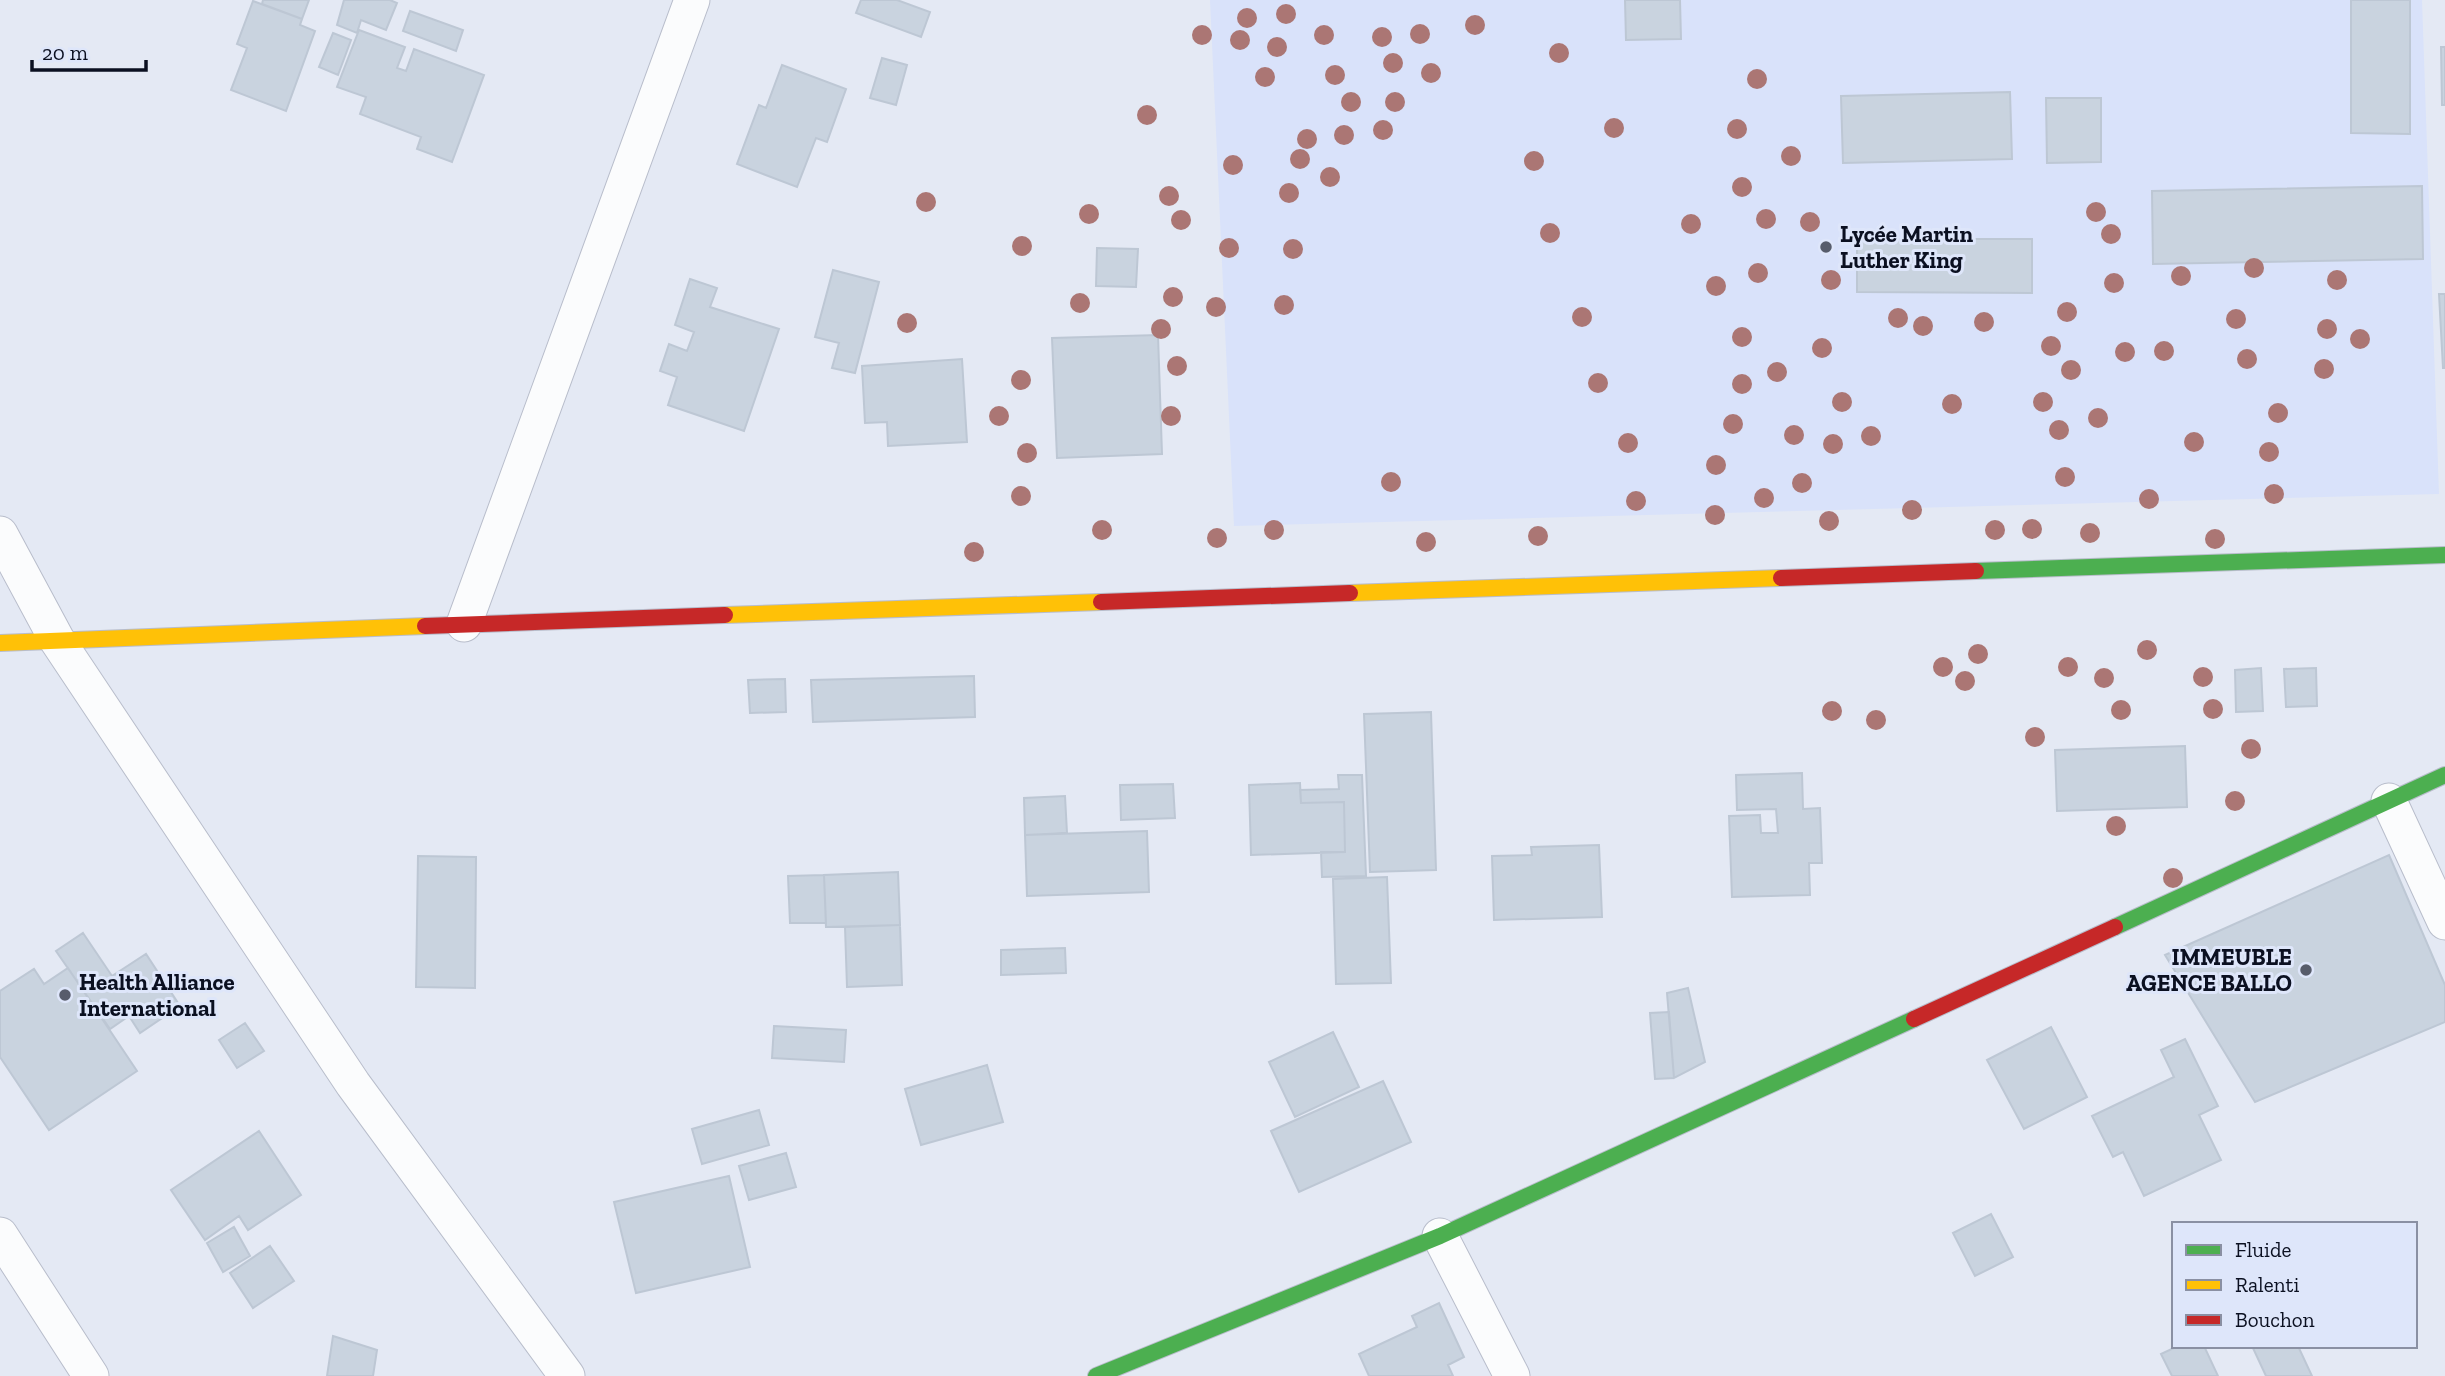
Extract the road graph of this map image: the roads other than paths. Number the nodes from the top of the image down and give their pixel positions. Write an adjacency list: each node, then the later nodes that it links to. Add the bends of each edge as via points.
1 (692, 0): 4 (street)
2 (0, 534): 5 (street)
3 (2445, 555): 4 (street)
4 (464, 624): 5 (street)
5 (57, 640): 6 (street); 13 (street, via 353,1084)
6 (0, 643)
7 (2445, 775): 8 (street)
8 (2389, 801): 9 (street); 11 (street)
9 (2445, 922)
10 (0, 1235): 12 (street)
11 (1440, 1236): 14 (street); 15 (street)
12 (91, 1376)
13 (567, 1376)
14 (1096, 1376)
15 (1512, 1376)

